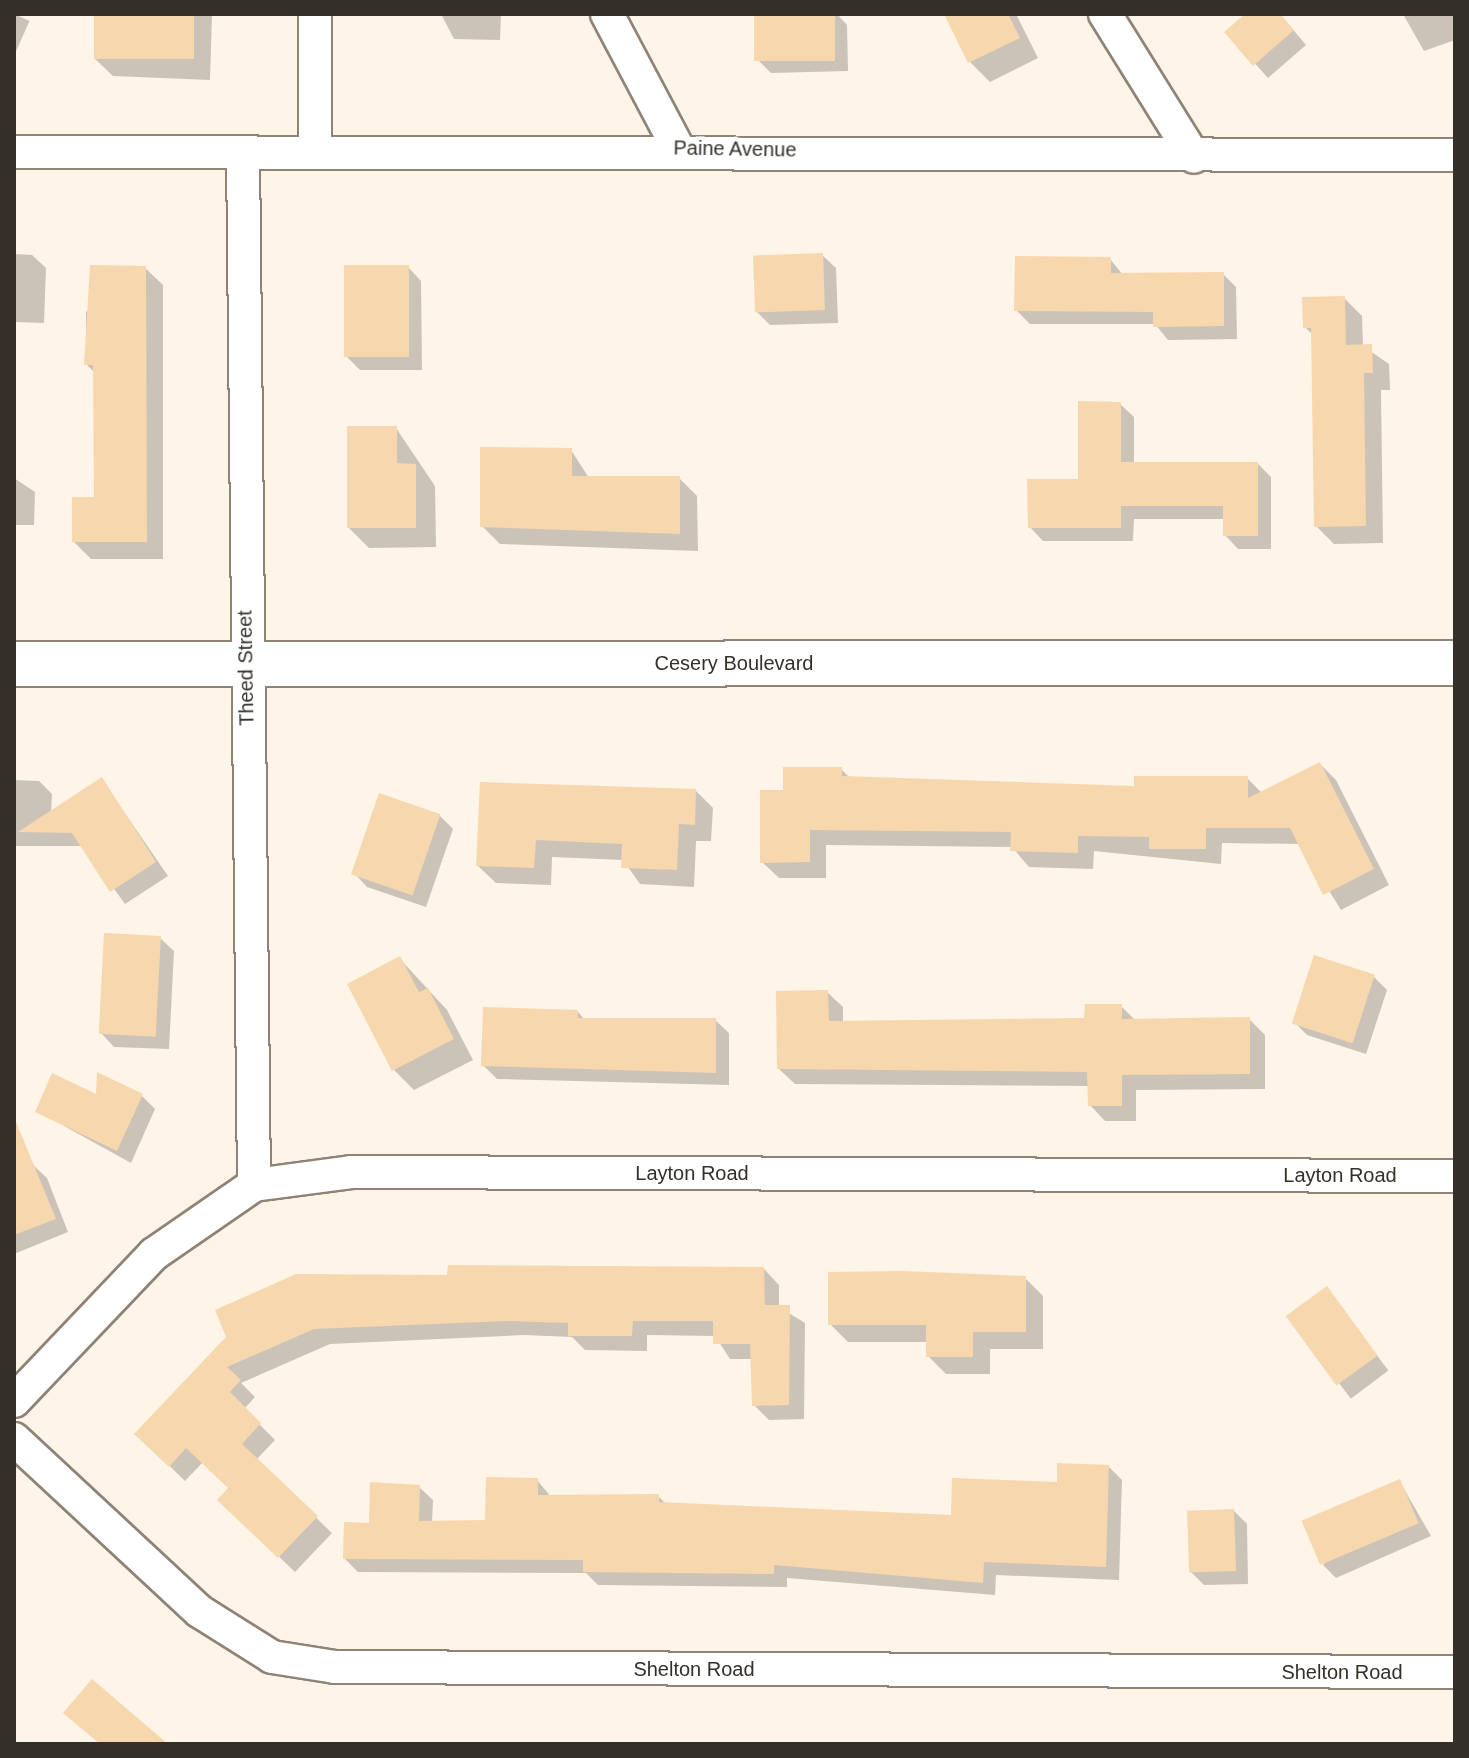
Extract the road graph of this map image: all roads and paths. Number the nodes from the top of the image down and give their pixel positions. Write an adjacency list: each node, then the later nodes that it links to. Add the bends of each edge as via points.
1 (315, 14): 5 (street)
2 (607, 14): 4 (street)
3 (1105, 14): 9 (street)
4 (678, 148): 5 (street, Paine Avenue); 9 (street, Paine Avenue)
5 (315, 150): 7 (street, Paine Avenue)
6 (14, 152): 7 (street, Paine Avenue)
7 (243, 152): 10 (street, Theed Street)
8 (1455, 155): 9 (street, Paine Avenue)
9 (1194, 157)
10 (245, 663): 11 (main road, Cesery Boulevard); 12 (main road, Cesery Boulevard); 14 (street, Theed Street)
11 (1455, 663)
12 (14, 664)
13 (1455, 1176): 14 (street, Layton Road, via 351,1172)
14 (254, 1185): 15 (street, Layton Road, via 154,1254)
15 (14, 1401)
16 (14, 1439): 17 (street, Shelton Road, via 199,1611 288,1659 335,1667)
17 (1455, 1672)

